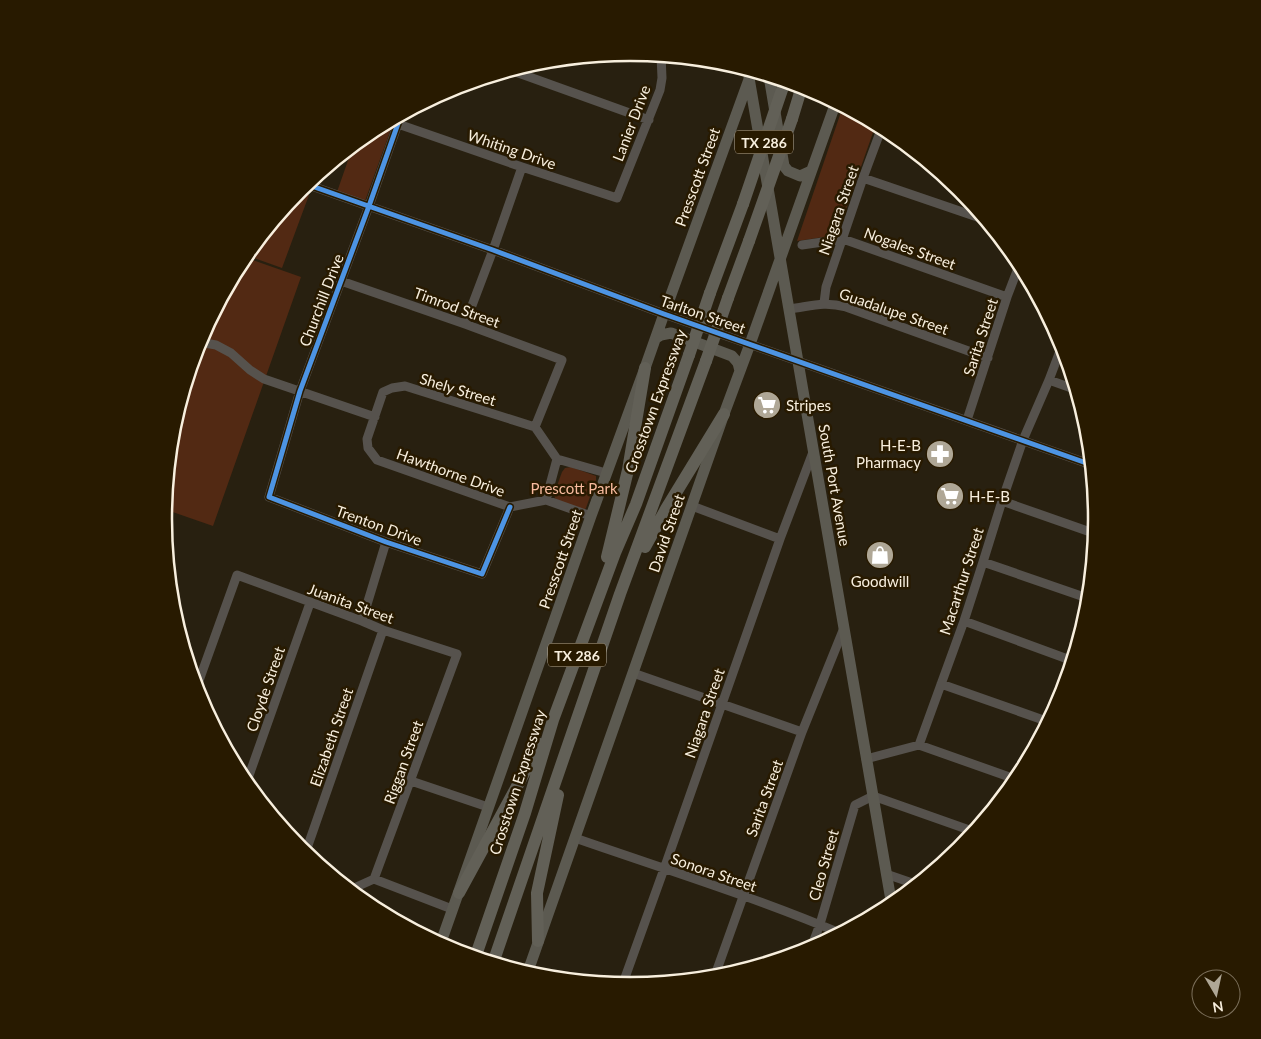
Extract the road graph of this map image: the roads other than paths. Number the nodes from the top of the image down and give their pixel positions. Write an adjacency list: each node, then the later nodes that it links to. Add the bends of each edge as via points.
1 (661, 62): 9 (street, Lanier Drive, via 660,90)
2 (522, 74): 9 (street)
3 (748, 77): 29 (main road, Presscott Street)
4 (751, 78): 23 (main road, South Port Avenue)
5 (769, 83): 14 (main road, via 784,166 800,176)
6 (783, 88): 64 (highway, Crosstown Expressway / TX 286, bridge, via 690,355)
7 (800, 94): 61 (highway, TX 286, bridge)
8 (833, 109): 14 (main road, David Street)
9 (648, 120): 17 (street, Lanier Drive)
10 (405, 121): 13 (street, Whiting Drive)
11 (398, 125): 18 (street, Churchill Drive)
12 (879, 135): 15 (street, Niagara Street)
13 (522, 167): 17 (street, Whiting Drive); 22 (street)
14 (811, 171): 23 (main road, David Street)
15 (863, 178): 19 (street); 20 (street, Niagara Street)
16 (315, 187): 18 (street, Tarlton Street)
17 (617, 198)
18 (369, 206): 22 (street, Tarlton Street); 25 (street, Churchill Drive)
19 (974, 216)
20 (843, 238): 21 (street, Nogales Street); 26 (street, Nogales Street); 27 (street, Niagara Street, via 826,287)
21 (802, 245)
22 (493, 250): 29 (street, Tarlton Street); 30 (street)
23 (780, 257): 28 (main road, South Port Avenue); 33 (main road, David Street)
24 (1016, 272): 26 (street, Sarita Street)
25 (341, 281): 30 (street, Timrod Street); 41 (street, Churchill Drive)
26 (1007, 297): 35 (street, Sarita Street)
27 (824, 304): 28 (street, Guadalupe Street); 35 (street, Guadalupe Street, via 835,304)
28 (790, 309): 36 (main road, South Port Avenue)
29 (664, 314): 31 (main road, Presscott Street); 33 (street, Tarlton Street)
30 (465, 324): 45 (street, Timrod Street, via 562,360)
31 (656, 338): 37 (main road, Presscott Street); 38 (main road, via 671,333 732,356)
32 (207, 343): 41 (street, via 231,353 264,379)
33 (750, 344): 36 (street, Tarlton Street); 38 (main road, David Street)
34 (1058, 356): 39 (street, Macarthur Street)
35 (988, 358): 44 (street, Sarita Street)
36 (798, 361): 44 (street, Tarlton Street); 47 (main road, South Port Avenue)
37 (645, 368): 50 (main road, Presscott Street); 64 (highway, via 628,470)
38 (740, 371): 42 (main road, David Street)
39 (1049, 380): 40 (street); 46 (street, Macarthur Street)
40 (1069, 387)
41 (300, 391): 43 (street); 51 (street, Churchill Drive)
42 (724, 414): 54 (main road, David Street); 61 (highway, via 666,509)
43 (375, 417): 45 (street, Shely Street, via 383,392 405,386); 55 (street, Hawthorne Drive, via 367,439 368,448 378,460)
44 (967, 420): 46 (street, Tarlton Street)
45 (534, 427): 48 (street)
46 (1023, 440): 49 (street, Tarlton Street); 53 (street, Macarthur Street)
47 (814, 451): 58 (street, Niagara Street); 67 (main road, South Port Avenue)
48 (557, 459): 50 (street); 52 (street)
49 (1085, 462)
50 (606, 473): 56 (main road, Presscott Street)
51 (269, 496): 59 (street, Trenton Drive)
52 (546, 500): 55 (street, Hawthorne Drive); 56 (street)
53 (1002, 501): 57 (street); 60 (street, Macarthur Street)
54 (692, 506): 58 (street); 71 (main road, David Street)
55 (510, 507): 59 (street, Trenton Drive, via 482,574)
56 (591, 516): 85 (main road, Presscott Street)
57 (1089, 531)
58 (780, 540): 74 (street, Niagara Street)
59 (386, 542): 65 (street)
60 (983, 562): 62 (street); 66 (street, Macarthur Street)
61 (623, 589): 78 (highway, TX 286)
62 (1082, 596)
63 (310, 602): 65 (street, Juanita Street); 72 (street, Juanita Street, via 237,575); 81 (street, Cloyde Street)
64 (593, 612): 75 (highway, Crosstown Expressway / TX 286)
65 (362, 621): 68 (street, Juanita Street)
66 (964, 622): 70 (street); 73 (street, Macarthur Street)
67 (844, 628): 77 (street, Sarita Street); 80 (main road, South Port Avenue)
68 (383, 630): 69 (street, Juanita Street); 88 (street, Elizabeth Street)
69 (457, 654): 83 (street, Riggan Street)
70 (1067, 659)
71 (633, 673): 74 (street); 87 (main road, David Street)
72 (200, 677)
73 (941, 684): 76 (street); 79 (street, Macarthur Street)
74 (722, 704): 77 (street); 89 (street, Niagara Street)
75 (553, 720): 94 (highway); 103 (highway, Crosstown Expressway / TX 286, via 525,813)
76 (1042, 720)
77 (802, 732): 95 (street, Sarita Street)
78 (569, 741): 102 (highway, via 537,893); 104 (highway, TX 286)
79 (919, 744): 80 (street); 82 (street)
80 (866, 759): 84 (main road, South Port Avenue)
81 (249, 774)
82 (1010, 777)
83 (411, 781): 85 (street); 91 (street, Riggan Street)
84 (873, 796): 86 (street); 90 (main road, South Port Avenue); 98 (street, Cleo Street, via 855,805)
85 (488, 807): 94 (main road, Presscott Street)
86 (968, 830)
87 (575, 838): 89 (street, Sonora Street); 102 (main road, David Street)
88 (308, 846)
89 (664, 869): 95 (street, Sonora Street); 107 (street, Niagara Street)
90 (886, 874): 92 (street); 96 (main road, South Port Avenue)
91 (374, 879): 93 (street); 97 (street)
92 (910, 882)
93 (358, 887)
94 (459, 893): 97 (main road, Presscott Street)
95 (743, 896): 98 (street, Sonora Street); 106 (street, Sarita Street)
96 (890, 897)
97 (452, 909): 100 (main road, Presscott Street)
98 (820, 924): 99 (street, Sonora Street); 101 (street, Cleo Street)
99 (833, 930)
100 (443, 937)
101 (814, 939)
102 (538, 941): 105 (main road, David Street)
103 (477, 951)
104 (495, 957)
105 (530, 966)
106 (717, 969)
107 (625, 978)

